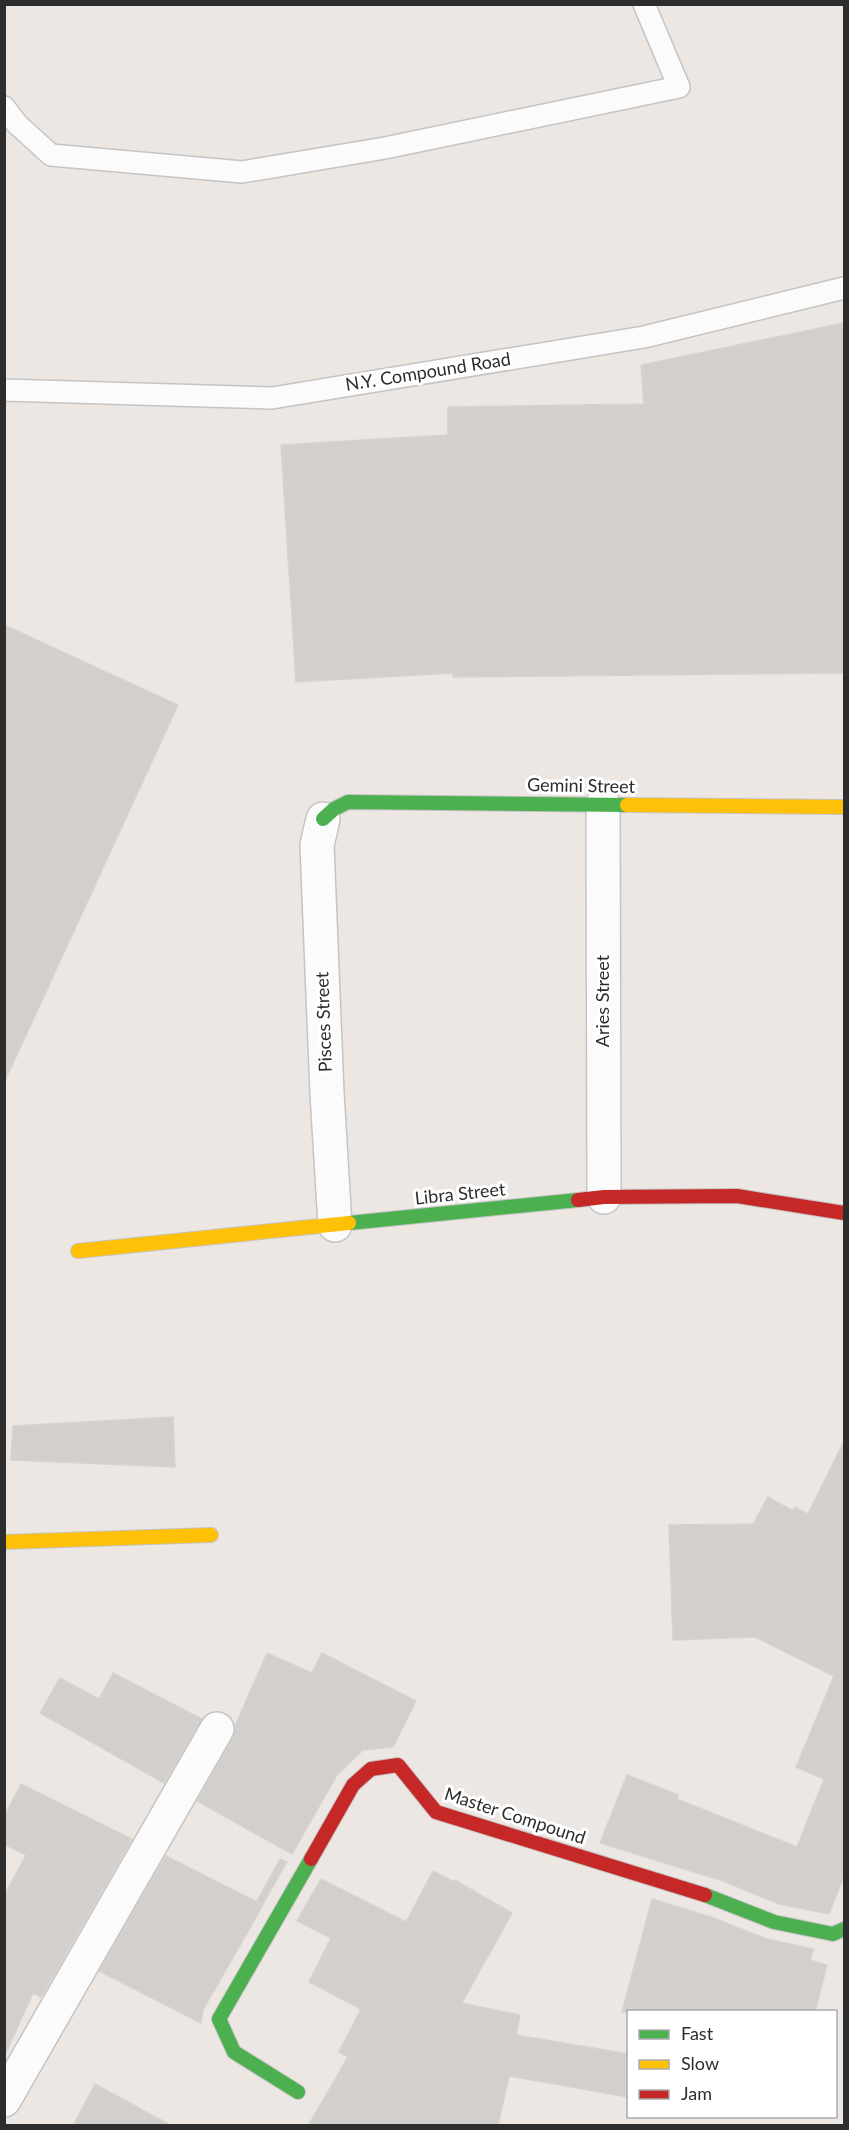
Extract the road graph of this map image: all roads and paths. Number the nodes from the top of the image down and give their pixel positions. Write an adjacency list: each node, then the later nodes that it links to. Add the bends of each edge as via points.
1 (644, 4): 2 (lane, via 679,87 385,148 242,172 51,155)
2 (4, 107)
3 (844, 288): 4 (lane, N.Y. Compound Road, via 644,337 272,398)
4 (4, 390)
5 (603, 804): 6 (street, Gemini Street); 7 (street, Gemini Street, via 348,802); 8 (street, Aries Street)
6 (844, 807)
7 (323, 819): 10 (street, Pisces Street, via 317,845)
8 (604, 1197): 9 (street, Libra Street, via 736,1196); 10 (street, Libra Street)
9 (844, 1213)
10 (335, 1225): 11 (street, Libra Street)
11 (78, 1251)
12 (211, 1536): 13 (street)
13 (4, 1542)
14 (217, 1729): 17 (street)
15 (844, 1929): 16 (street, Master Compound, via 833,1934 774,1923 717,1899 436,1812 398,1766 371,1769 353,1785 219,2019 234,2052)
16 (298, 2092)
17 (4, 2100)

